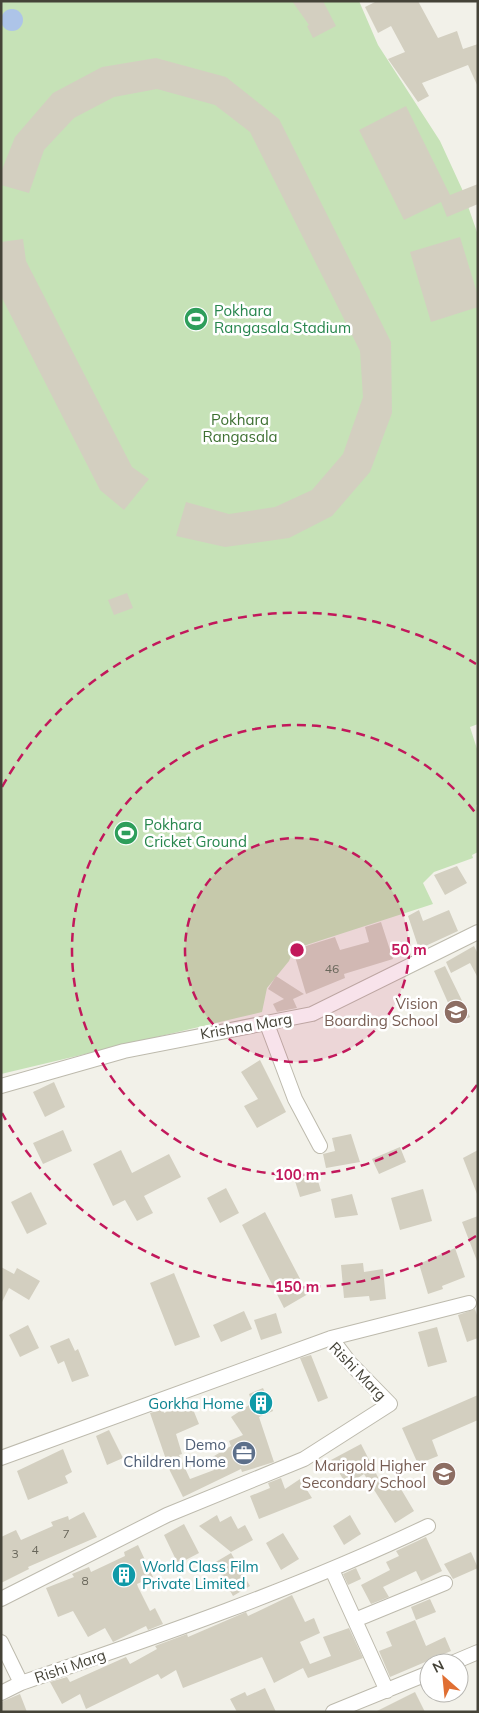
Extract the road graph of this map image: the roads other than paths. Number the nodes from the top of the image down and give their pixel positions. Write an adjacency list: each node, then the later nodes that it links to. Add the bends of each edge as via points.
1 (478, 932): 2 (street, Krishna Marg, via 312,1014)
2 (267, 1024): 3 (street, Krishna Marg, via 124,1051); 4 (street, via 295,1099)
3 (1, 1086)
4 (320, 1146)
5 (469, 1303): 6 (street)
6 (331, 1338): 7 (street, Rishi Marg); 11 (street, Rishi Marg, via 390,1404 304,1458 167,1515)
7 (1, 1458)
8 (428, 1526): 9 (street, Rishi Marg)
9 (332, 1570): 12 (street); 15 (street, Rishi Marg, via 221,1614)
10 (445, 1583): 12 (street)
11 (1, 1599)
12 (355, 1620): 16 (street)
13 (1, 1642): 15 (street, Rishi Marg)
14 (419, 1677): 16 (street)
15 (21, 1683): 17 (street, Rishi Marg)
16 (386, 1691): 18 (street)
17 (1, 1693)
18 (333, 1712)

